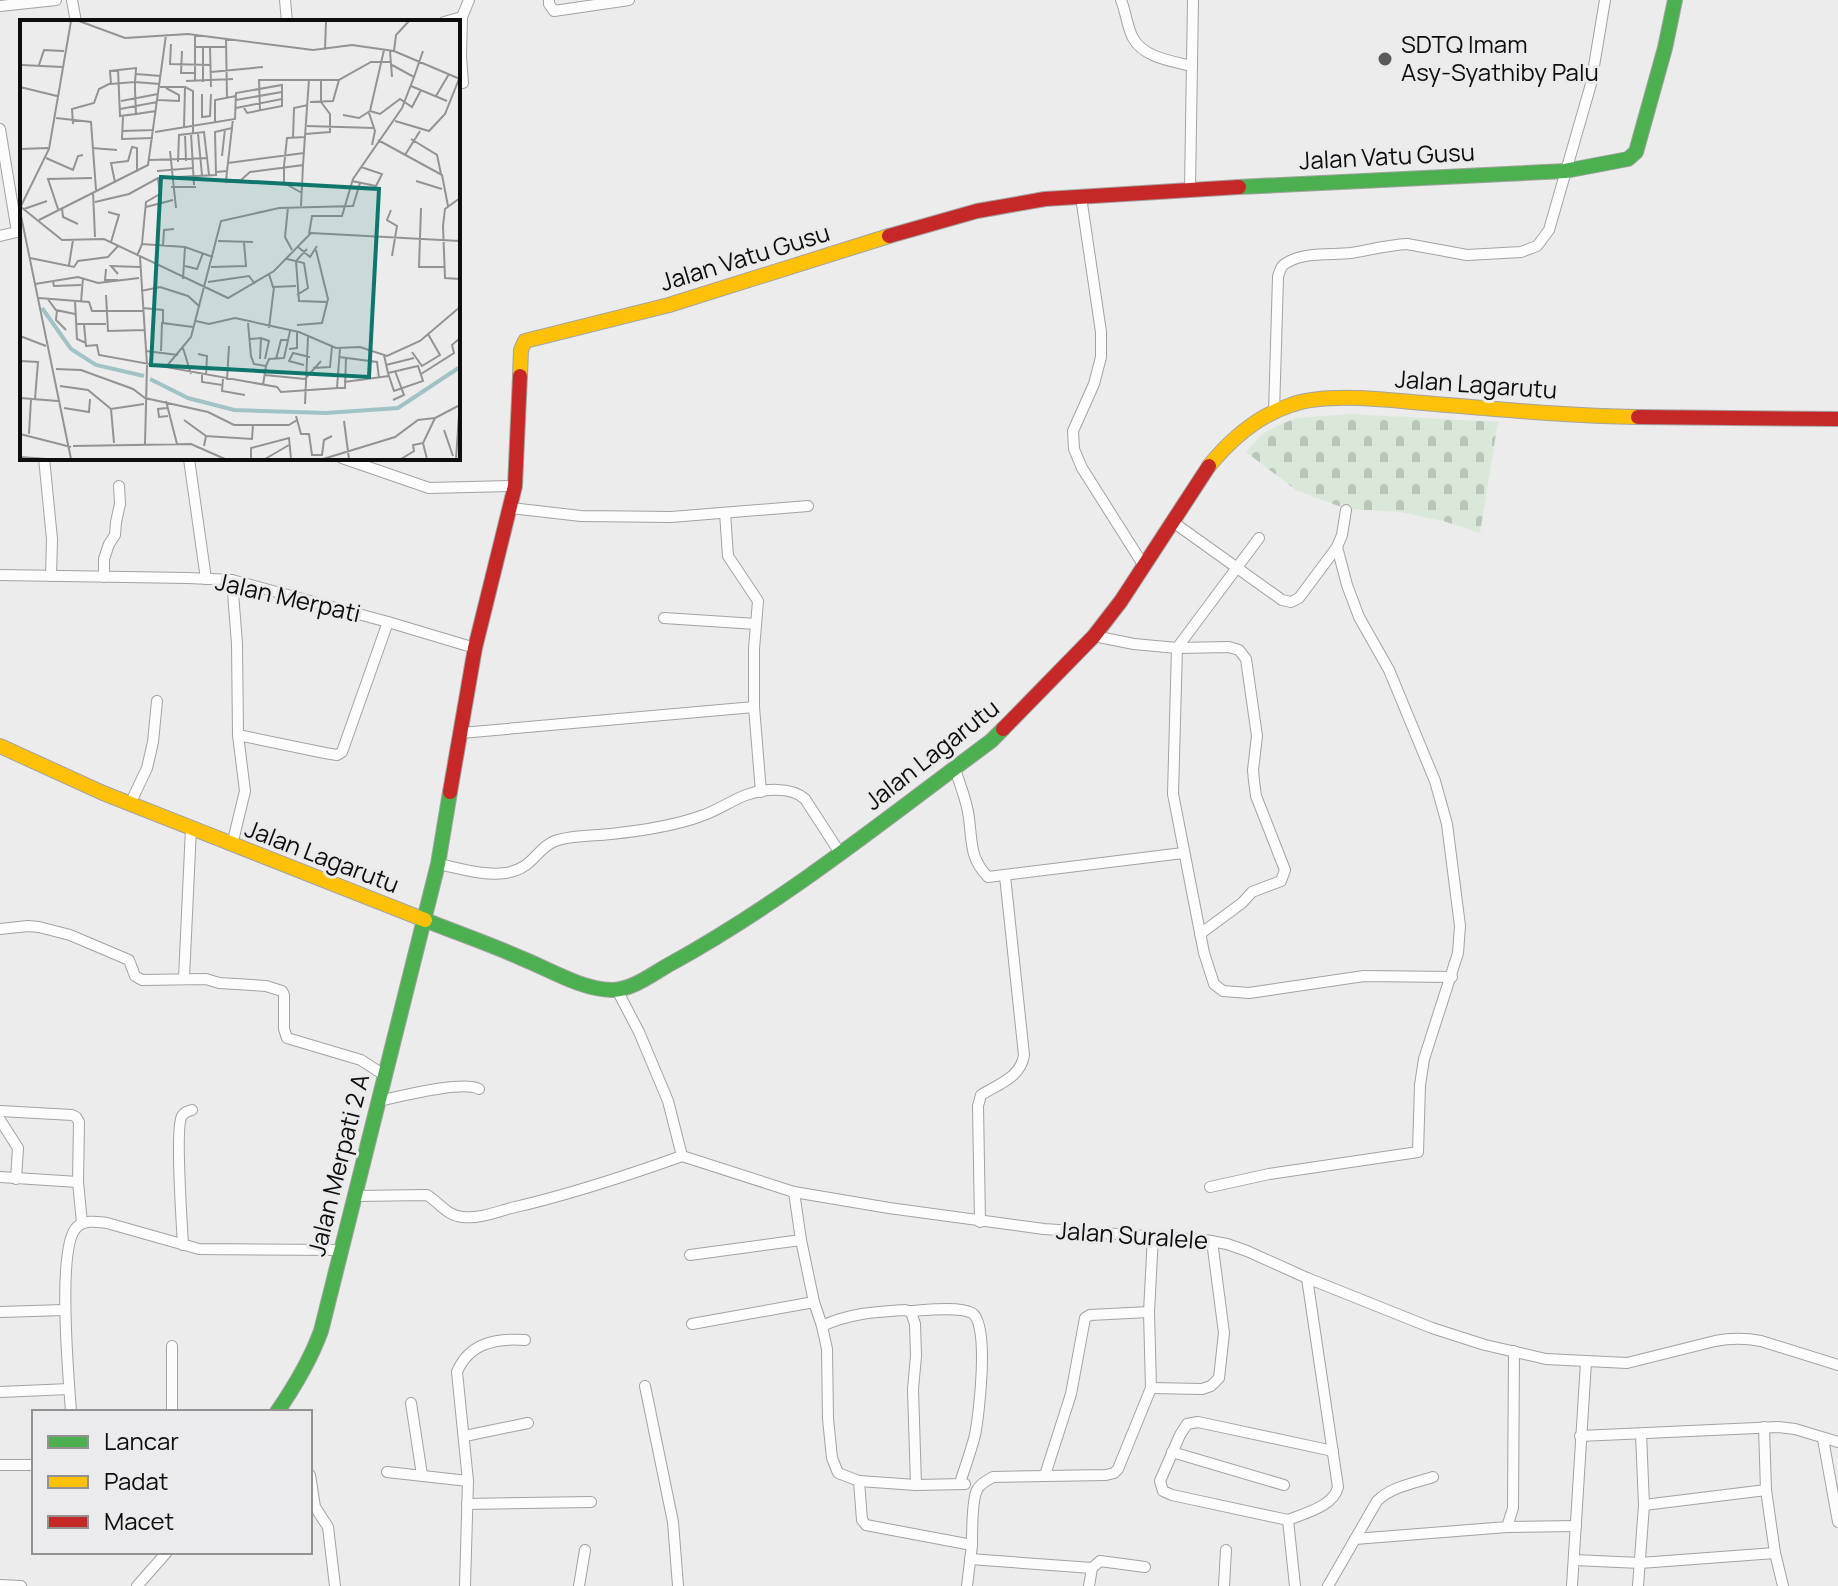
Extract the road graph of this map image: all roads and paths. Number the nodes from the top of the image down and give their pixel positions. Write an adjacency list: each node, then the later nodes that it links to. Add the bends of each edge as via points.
1 (56, 0): 11 (street)
2 (72, 0): 13 (street)
3 (285, 0): 14 (street)
4 (469, 0): 12 (street)
5 (549, 0): 6 (street, via 554,11)
6 (629, 0)
7 (1121, 0): 16 (street, via 1133,38 1144,51)
8 (1193, 0): 16 (street)
9 (1605, 0): 19 (street, via 1591,84)
10 (1675, 0): 19 (street, Jalan Vatu Gusu, via 1636,152 1628,159)
11 (0, 6)
12 (462, 17): 15 (street); 17 (street)
13 (76, 20)
14 (287, 20)
15 (451, 20)
16 (1192, 66): 20 (street)
17 (460, 83)
18 (1, 135): 22 (street)
19 (1565, 171): 20 (street, Jalan Vatu Gusu); 24 (street, via 1549,230 1527,251 1476,255 1398,245 1283,265 1278,277)
20 (1190, 189): 21 (street, Jalan Vatu Gusu)
21 (1081, 197): 30 (street, Jalan Vatu Gusu, via 977,211 669,305 525,341); 38 (street, via 1101,357 1073,431 1074,449)
22 (20, 231): 23 (street)
23 (0, 236)
24 (1274, 412): 25 (street, Jalan Lagarutu, via 1307,401 1382,400 1594,416); 35 (street, Jalan Lagarutu, via 1226,445)
25 (1838, 419)
26 (44, 460): 41 (street)
27 (189, 460): 43 (street)
28 (348, 460): 30 (street, via 429,488)
29 (119, 486): 42 (street, via 115,535 104,559)
30 (515, 486): 32 (street, Jalan Vatu Gusu)
31 (808, 506): 34 (street)
32 (511, 508): 34 (street, via 581,516); 49 (street, Jalan Vatu Gusu)
33 (1346, 510): 37 (street)
34 (725, 513): 47 (street, via 728,556 758,601)
35 (1173, 522): 38 (street, Jalan Lagarutu); 39 (street)
36 (1259, 538): 39 (street)
37 (1337, 547): 39 (street, via 1291,602); 68 (street, via 1359,617 1389,670 1442,798 1460,926)
38 (1144, 566): 48 (street, Jalan Lagarutu)
39 (1235, 567): 50 (street)
40 (0, 575): 41 (street, Jalan Merpati)
41 (51, 576): 42 (street, Jalan Merpati)
42 (104, 577): 43 (street, Jalan Merpati)
43 (206, 579): 44 (street, Jalan Merpati)
44 (232, 580): 46 (street, Jalan Merpati); 54 (street)
45 (664, 618): 47 (street)
46 (388, 622): 49 (street, Jalan Merpati); 54 (street, via 340,754)
47 (756, 624): 52 (street)
48 (1094, 636): 50 (street); 56 (street, Jalan Lagarutu, via 1008,726)
49 (475, 648): 53 (street, Jalan Vatu Gusu)
50 (1177, 648): 62 (street, via 1173,794); 67 (street, via 1229,647 1246,659 1257,736 1256,796 1285,870 1281,881 1257,889)
51 (157, 701): 58 (street, via 147,768)
52 (754, 707): 53 (street); 57 (street)
53 (461, 733): 63 (street, Jalan Vatu Gusu)
54 (238, 735): 60 (street, via 245,791)
55 (0, 746): 58 (street, Jalan Lagarutu)
56 (955, 769): 61 (street, Jalan Lagarutu); 64 (street, via 977,866 988,877)
57 (761, 792): 61 (street, via 799,794); 63 (street, via 686,821 552,842 530,864 506,873)
58 (130, 804): 59 (street, Jalan Lagarutu)
59 (191, 828): 60 (street, Jalan Lagarutu); 69 (street)
60 (232, 845): 65 (street, Jalan Lagarutu)
61 (840, 853): 70 (street, Jalan Lagarutu, via 739,923)
62 (1183, 853): 64 (street); 67 (street)
63 (438, 864): 65 (street, Jalan Vatu Gusu)
64 (1005, 876): 84 (street, via 1024,1055 1015,1075 981,1095 978,1106)
65 (423, 920): 70 (street, Jalan Lagarutu, via 582,985); 71 (street, Jalan Merpati 2 A)
66 (0, 929): 69 (street, via 28,926 70,935 129,960 142,980)
67 (1200, 934): 68 (street, via 1214,984 1223,991 1249,993 1364,976)
68 (1452, 977): 81 (street, via 1424,1059 1418,1152)
69 (184, 978): 71 (street, via 282,991 287,1038 361,1060)
70 (617, 990): 77 (street, via 668,1101)
71 (384, 1075): 73 (street, Jalan Merpati 2 A)
72 (479, 1089): 73 (street, via 457,1086)
73 (378, 1101): 83 (street, Jalan Merpati 2 A)
74 (192, 1110): 89 (street, via 180,1119 178,1143)
75 (0, 1111): 80 (street, via 76,1117)
76 (0, 1120): 79 (street, via 18,1148)
77 (682, 1156): 82 (street, Jalan Suralele); 83 (street, via 473,1217 454,1216 427,1195)
78 (0, 1177): 79 (street)
79 (16, 1179): 80 (street)
80 (78, 1182): 85 (street)
81 (1210, 1187)
82 (794, 1192): 84 (street, Jalan Suralele); 87 (street)
83 (356, 1196): 90 (street, Jalan Merpati 2 A)
84 (980, 1222): 86 (street, Jalan Suralele)
85 (82, 1223): 89 (street, via 107,1223); 94 (street, via 73,1232 67,1253)
86 (1153, 1236): 88 (street, Jalan Suralele); 97 (street)
87 (801, 1240): 91 (street); 93 (street)
88 (1212, 1241): 92 (street, Jalan Suralele); 106 (street, via 1224,1333 1219,1378 1202,1389)
89 (183, 1245): 90 (street)
90 (340, 1250): 112 (street, Jalan Merpati 2 A, via 312,1356)
91 (690, 1255)
92 (1307, 1278): 102 (street, Jalan Suralele, via 1432,1328); 120 (street)
93 (814, 1302): 98 (street); 99 (street)
94 (65, 1310): 96 (street); 107 (street)
95 (910, 1311): 99 (street, via 854,1315); 130 (street, via 962,1310 978,1318 981,1327 979,1412); 131 (street, via 915,1324)
96 (0, 1312)
97 (1149, 1312): 106 (street); 126 (street, via 1085,1318 1071,1394)
98 (692, 1324)
99 (822, 1326): 129 (street, via 832,1458 838,1473)
100 (525, 1340): 116 (street, via 493,1341 461,1362 457,1372)
101 (172, 1346): 111 (street)
102 (1514, 1351): 103 (street, Jalan Suralele); 142 (street, via 1513,1508)
103 (1586, 1362): 104 (street, Jalan Suralele, via 1627,1363 1730,1338 1761,1341); 117 (street)
104 (1838, 1365)
105 (645, 1386): 160 (street, via 673,1522)
106 (1151, 1388): 126 (street, via 1114,1473)
107 (69, 1389): 108 (street); 110 (street)
108 (0, 1392)
109 (411, 1403): 125 (street)
110 (71, 1410)
111 (172, 1410)
112 (278, 1410)
113 (528, 1423): 116 (street)
114 (1764, 1427): 115 (street); 118 (street, via 1795,1429); 135 (street)
115 (1641, 1434): 117 (street); 138 (street)
116 (465, 1436): 128 (street)
117 (1580, 1436): 141 (street)
118 (1823, 1439): 119 (street); 140 (street)
119 (1838, 1442)
120 (1333, 1451): 121 (street, via 1192,1422); 139 (street, via 1337,1493 1331,1501)
121 (1172, 1452): 132 (street); 139 (street, via 1160,1481 1163,1491)
122 (0, 1465): 123 (street)
123 (32, 1465)
124 (387, 1472): 125 (street)
125 (422, 1475): 128 (street)
126 (1045, 1475): 133 (street, via 993,1477)
127 (1433, 1477): 143 (street, via 1383,1496)
128 (468, 1481): 137 (street)
129 (859, 1481): 131 (street); 144 (street, via 862,1520 869,1527)
130 (960, 1483): 131 (street); 133 (street)
131 (916, 1485)
132 (1284, 1485)
133 (977, 1487): 144 (street)
134 (312, 1488): 157 (street, via 315,1507 328,1527)
135 (1766, 1490): 138 (street); 147 (street)
136 (591, 1502): 137 (street)
137 (467, 1504): 158 (street)
138 (1644, 1505): 151 (street)
139 (1288, 1520): 164 (street)
140 (1838, 1522)
141 (1576, 1526): 142 (street); 150 (street)
142 (1507, 1527): 143 (street)
143 (1355, 1539): 165 (street)
144 (972, 1545): 149 (street)
145 (585, 1550): 159 (street)
146 (1226, 1550): 163 (street)
147 (1775, 1553): 151 (street); 168 (street)
148 (165, 1554): 156 (street)
149 (970, 1559): 153 (street); 161 (street)
150 (1574, 1560): 151 (street); 166 (street)
151 (1640, 1563): 167 (street)
152 (1145, 1567): 153 (street, via 1105,1561)
153 (1092, 1568): 162 (street)
154 (0, 1585): 155 (street)
155 (21, 1586)
156 (137, 1586)
157 (335, 1586)
158 (465, 1586)
159 (579, 1586)
160 (678, 1586)
161 (967, 1586)
162 (1089, 1586)
163 (1224, 1586)
164 (1295, 1586)
165 (1328, 1586)
166 (1572, 1586)
167 (1638, 1586)
168 (1783, 1586)

